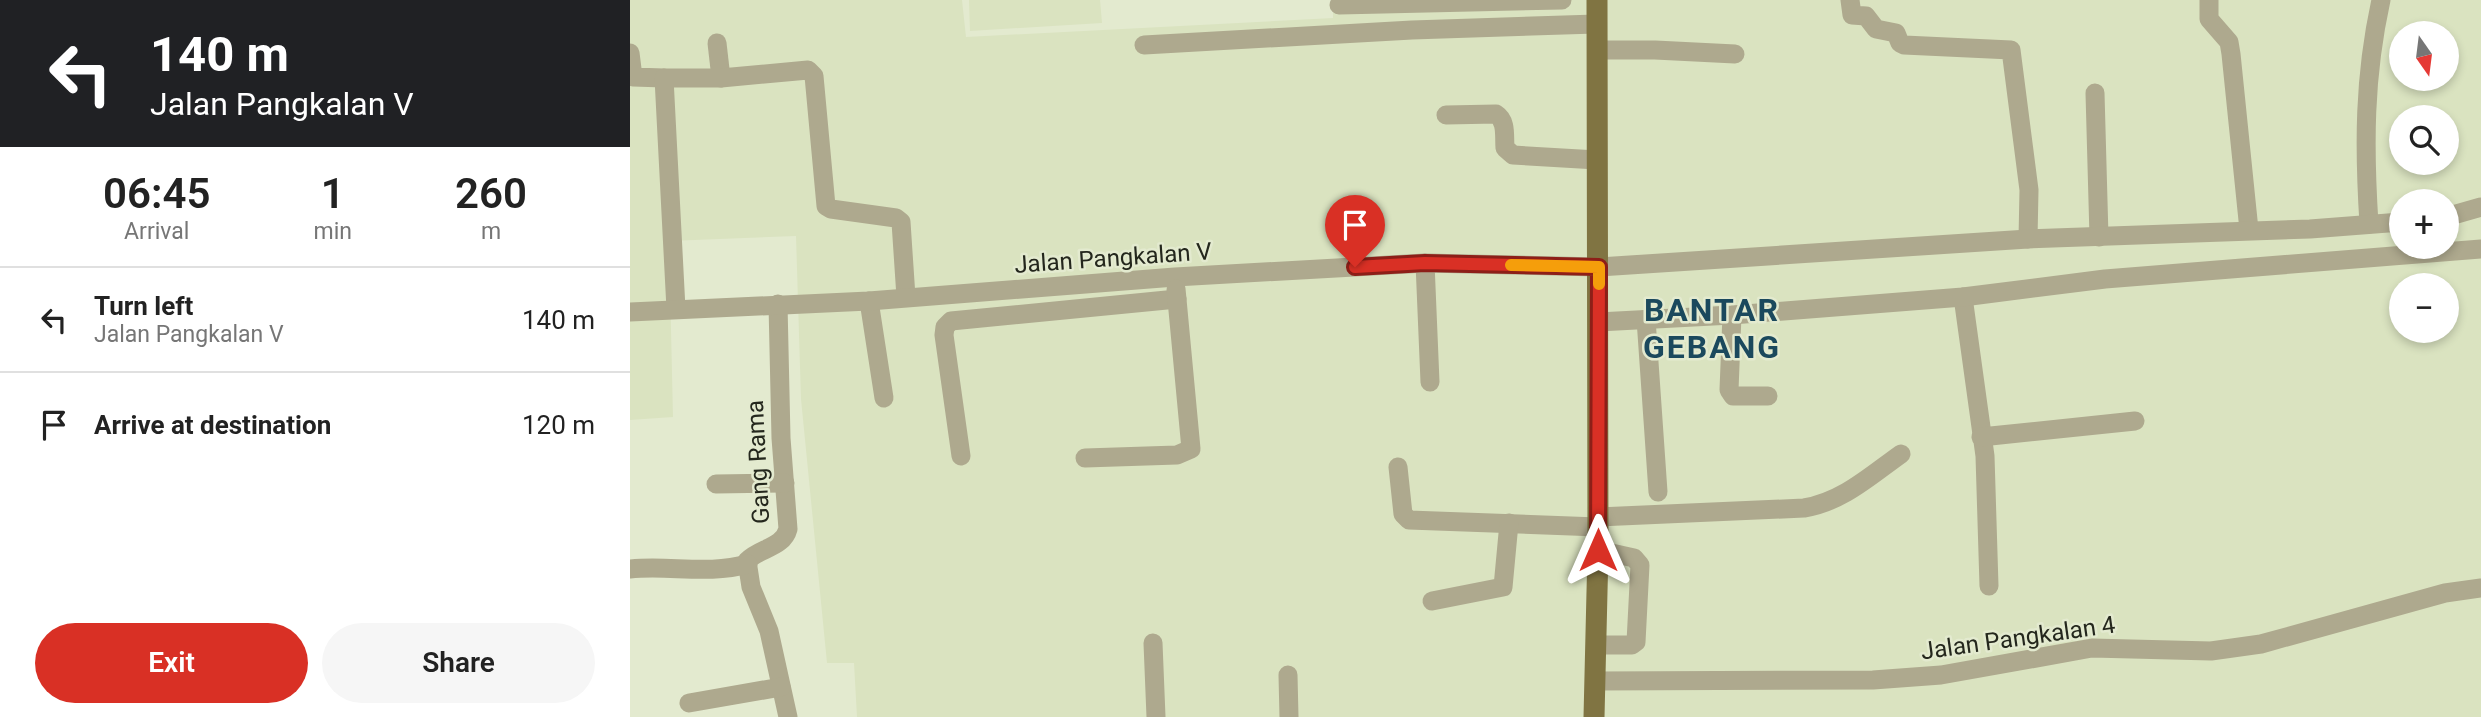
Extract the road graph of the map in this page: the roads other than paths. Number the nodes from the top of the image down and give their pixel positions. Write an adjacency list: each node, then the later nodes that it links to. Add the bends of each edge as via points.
1 (1562, 0): 6 (street)
2 (1597, 0): 7 (main road)
3 (1850, 0): 24 (street, via 1852,15 1866,16 1876,29 1896,33 1904,45 2011,50 2029,190)
4 (2209, 0): 22 (street, via 2210,19 2229,42)
5 (2381, 0): 21 (street, via 2371,50 2364,148)
6 (1339, 5)
7 (1596, 24): 9 (street); 10 (main road)
8 (717, 43): 14 (street)
9 (1144, 44)
10 (1597, 50): 12 (street); 17 (main road)
11 (630, 53): 13 (street, via 634,77)
12 (1735, 54)
13 (664, 78): 14 (street); 34 (street)
14 (721, 78): 29 (street, via 812,72 826,206 901,222)
15 (2095, 93): 23 (street)
16 (1446, 115): 17 (street, via 1496,114 1503,121 1507,153 1513,155)
17 (1597, 160): 27 (main road)
18 (2481, 207): 19 (street)
19 (2459, 213)
20 (2389, 223): 21 (street, Jalan Pangkalan V)
21 (2369, 224): 22 (street, Jalan Pangkalan V)
22 (2249, 230): 23 (street, Jalan Pangkalan V)
23 (2099, 237): 24 (street, Jalan Pangkalan V)
24 (2028, 239): 27 (street, Jalan Pangkalan V)
25 (2481, 249): 30 (street, via 2105,279)
26 (1425, 263): 27 (street, Jalan Pangkalan V); 28 (street, Jalan Pangkalan V); 39 (street)
27 (1599, 267): 38 (main road)
28 (1175, 277): 29 (street, Jalan Pangkalan V); 31 (street)
29 (906, 297): 32 (street, Jalan Pangkalan V)
30 (1963, 297): 36 (street); 43 (street)
31 (1177, 299): 45 (street, via 951,321 944,335); 46 (street, via 1191,449 1177,455)
32 (869, 300): 33 (street, Jalan Pangkalan V); 41 (street)
33 (778, 304): 34 (street, Jalan Pangkalan V); 48 (street, Gang Rama)
34 (676, 309): 35 (street, Jalan Pangkalan V)
35 (630, 312)
36 (1732, 315): 37 (street); 40 (street, via 1729,390 1734,396)
37 (1646, 319): 38 (street); 50 (street)
38 (1598, 321): 51 (main road)
39 (1430, 382)
40 (1768, 396)
41 (884, 398)
42 (2135, 421): 43 (street)
43 (1981, 437): 56 (street)
44 (1901, 454): 51 (street, via 1824,505)
45 (961, 456)
46 (1085, 458)
47 (1398, 467): 52 (street, via 1403,514 1409,520)
48 (785, 482): 49 (street); 54 (street, Gang Rama, via 786,536 752,556)
49 (716, 484)
50 (1658, 492)
51 (1598, 522): 52 (street); 53 (main road)
52 (1508, 523): 58 (street, via 1503,587)
53 (1598, 550): 60 (main road); 60 (street, via 1634,558 1640,565 1636,642)
54 (748, 564): 55 (street, via 716,571 659,566); 63 (street)
55 (630, 569)
56 (1989, 586)
57 (2481, 588): 62 (street, Jalan Pangkalan 4, via 2261,644 2211,651 2092,648 1941,674 1873,680)
58 (1432, 601)
59 (1153, 643): 66 (street)
60 (1596, 645): 62 (main road)
61 (1288, 676): 67 (street)
62 (1596, 681): 68 (main road)
63 (782, 687): 64 (street); 65 (street)
64 (689, 702)
65 (788, 717)
66 (1156, 717)
67 (1289, 717)
68 (1594, 717)

